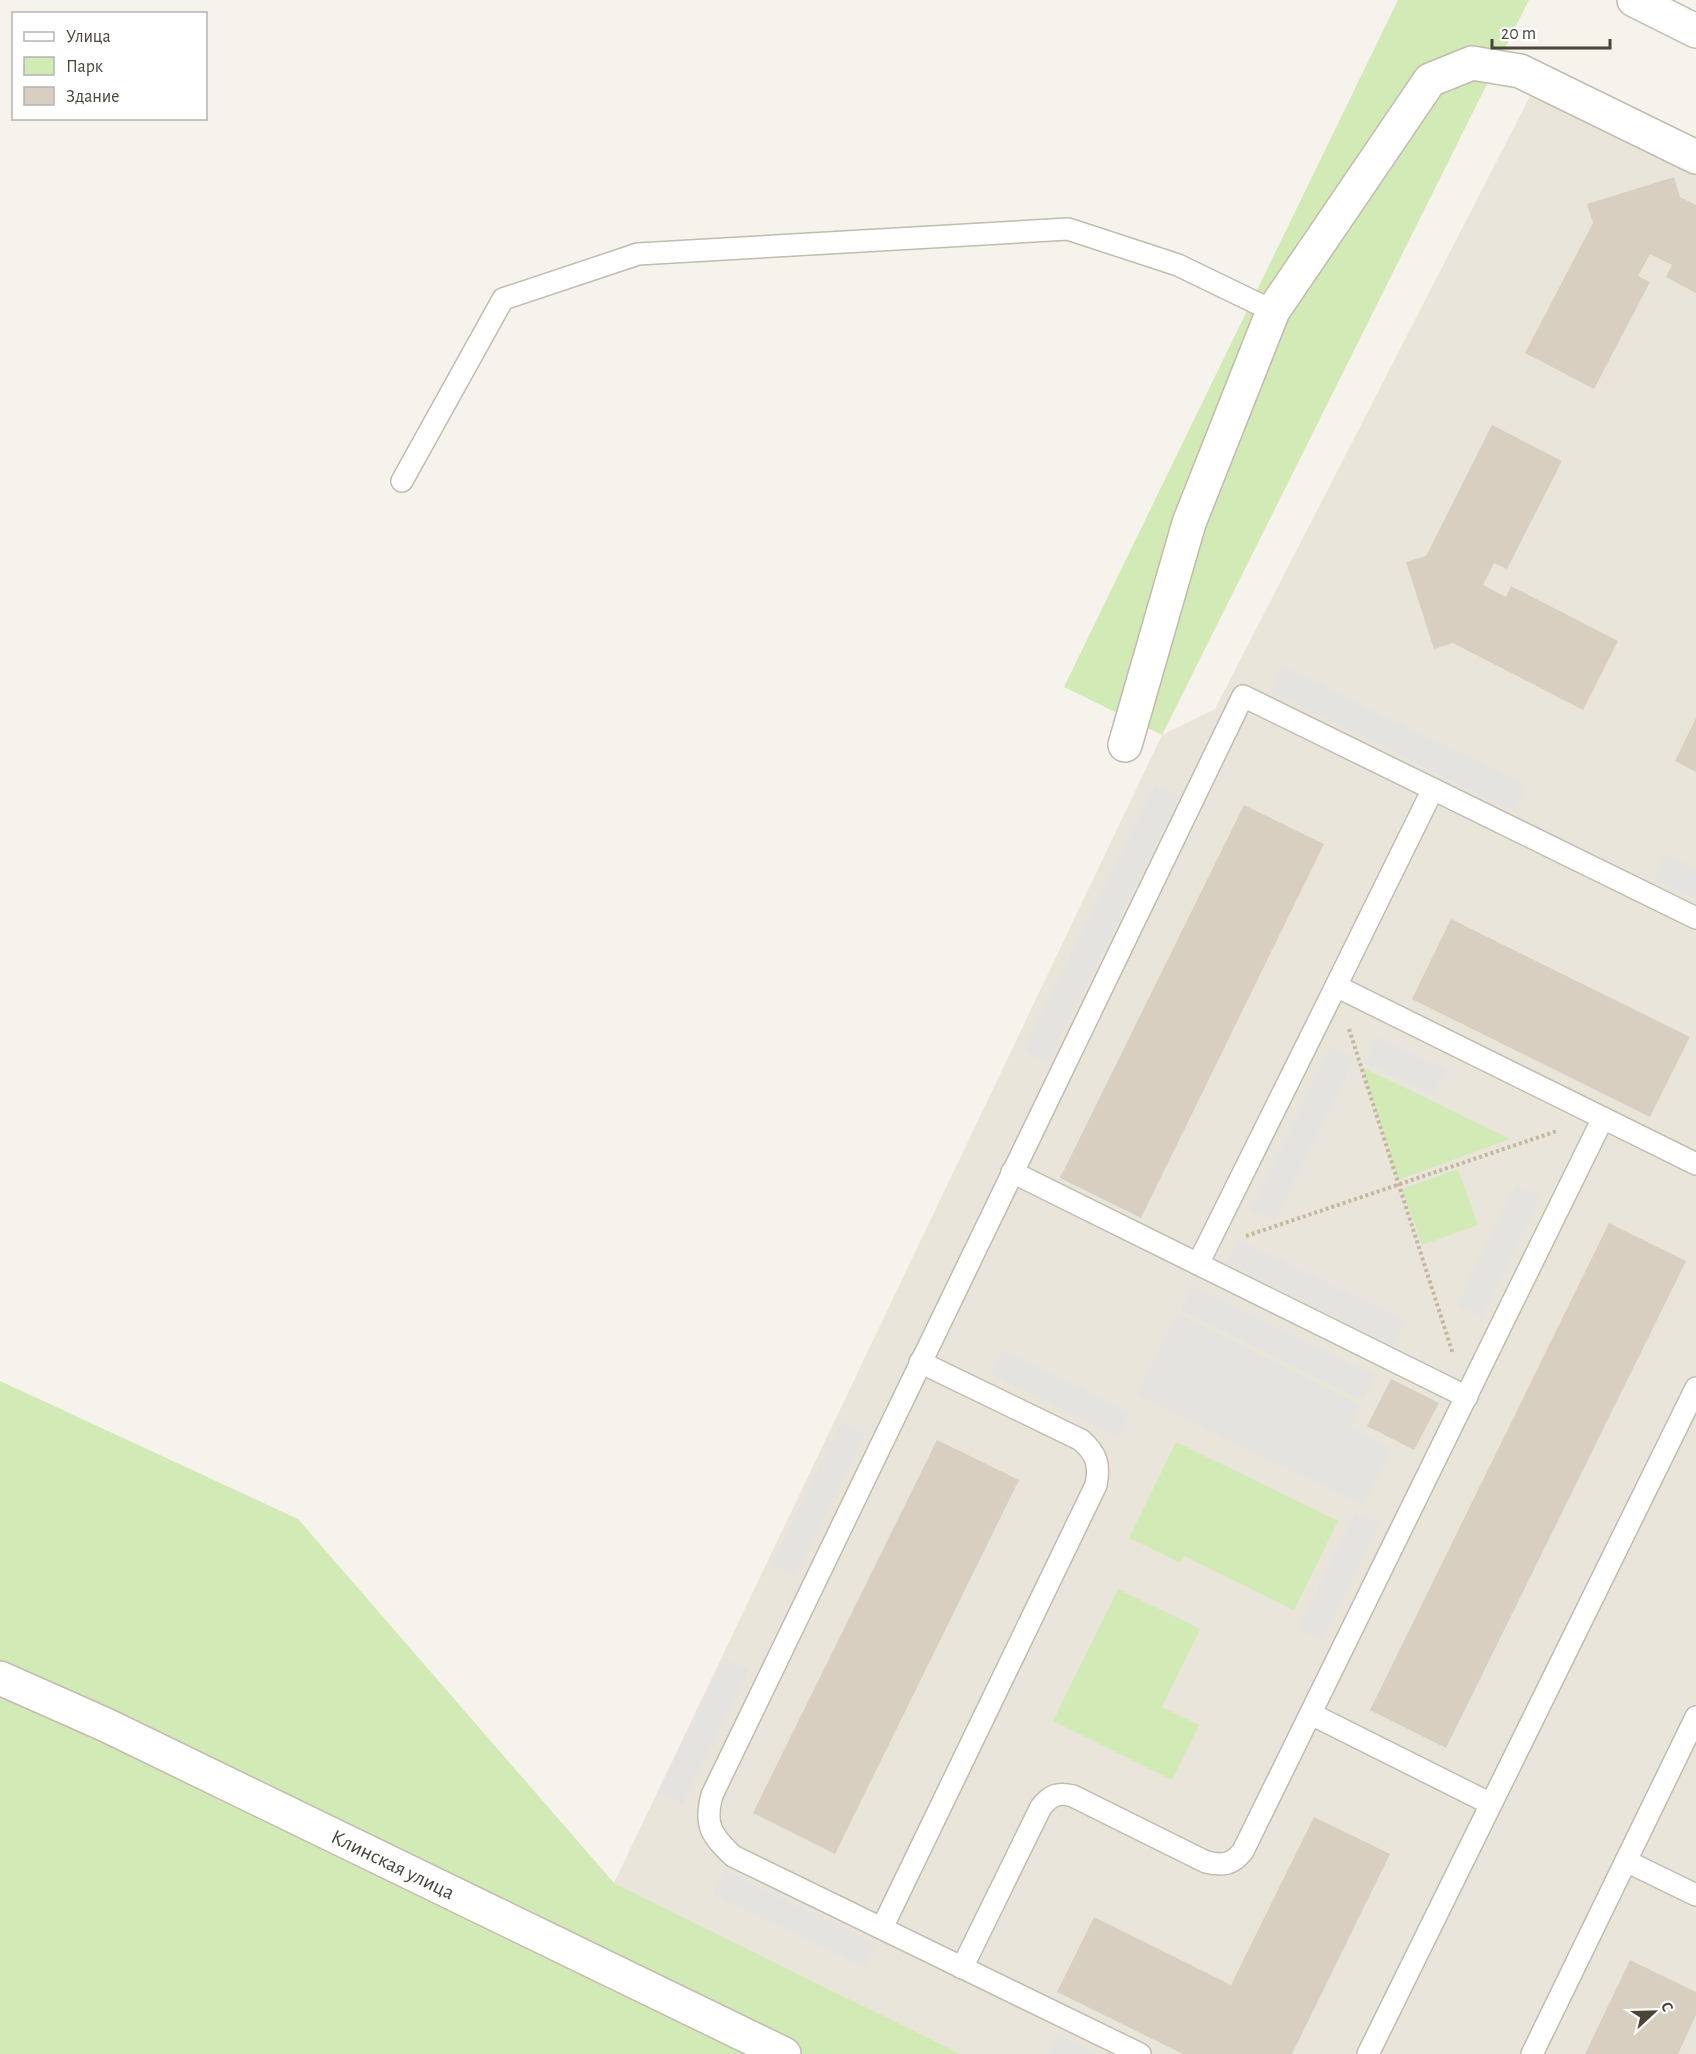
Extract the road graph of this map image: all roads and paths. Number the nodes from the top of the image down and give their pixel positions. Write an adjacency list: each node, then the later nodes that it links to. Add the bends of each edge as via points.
1 (1634, 0): 2 (street)
2 (1696, 31)
3 (1696, 157): 4 (street, via 1520,71 1472,63 1430,80)
4 (1273, 311): 5 (lane, via 1178,266 1068,229 638,254 503,299); 6 (street, via 1189,523)
5 (402, 481)
6 (1125, 745)
7 (1433, 789): 8 (lane); 9 (lane); 12 (lane, via 1243,696)
8 (1696, 918)
9 (1336, 986): 10 (lane); 13 (path); 14 (lane)
10 (1602, 1118): 11 (lane); 13 (path); 17 (lane)
11 (1696, 1164)
12 (1012, 1172): 14 (lane); 15 (lane)
13 (1399, 1185): 14 (path); 17 (path)
14 (1202, 1257): 17 (lane)
15 (920, 1362): 24 (lane, via 717,1784 707,1814 714,1839 733,1856); 24 (lane, via 1081,1440 1093,1450 1099,1468 1096,1485)
16 (1696, 1388): 21 (lane)
17 (1467, 1397): 19 (lane)
18 (0, 1678): 26 (street, Клинская улица, via 106,1725)
19 (1311, 1714): 21 (lane); 25 (lane, via 1234,1862 1206,1862 1073,1796 1060,1793 1050,1797 1041,1807)
20 (1696, 1717): 22 (lane)
21 (1491, 1804): 28 (lane)
22 (1626, 1861): 23 (lane); 29 (lane)
23 (1696, 1895)
24 (882, 1928): 25 (lane)
25 (962, 1968): 27 (lane)
26 (784, 2054)
27 (1140, 2054)
28 (1368, 2054)
29 (1532, 2054)

